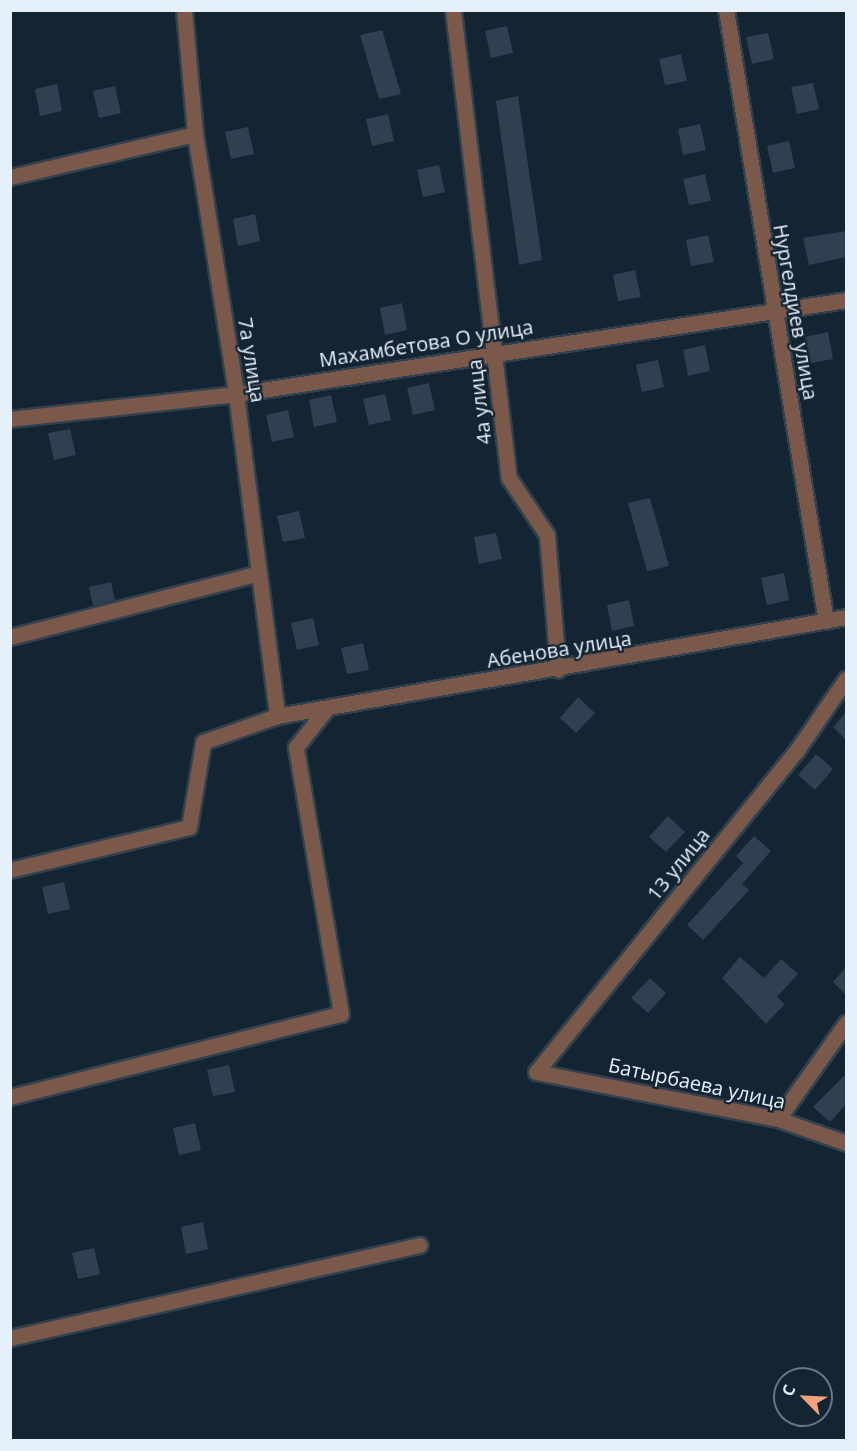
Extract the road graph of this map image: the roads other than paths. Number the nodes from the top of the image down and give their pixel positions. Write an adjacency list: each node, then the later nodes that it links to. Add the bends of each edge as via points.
1 (184, 10): 4 (street, 7а улица)
2 (453, 10): 8 (street, 4а улица)
3 (726, 10): 7 (street, Нургелдиев улица)
4 (195, 134): 5 (street); 9 (street, 7а улица)
5 (10, 177)
6 (846, 300): 7 (street, Махамбетова О улица)
7 (775, 308): 8 (street, Махамбетова О улица); 13 (street, Нургелдиев улица)
8 (495, 355): 9 (street, Махамбетова О улица); 15 (street, 4а улица, via 509,478 547,535)
9 (236, 394): 10 (street, Махамбетова О улица); 11 (street, 7а улица)
10 (10, 419)
11 (259, 573): 14 (street); 18 (street, 7а улица)
12 (846, 617): 13 (street, Абенова улица)
13 (826, 621): 15 (street, Абенова улица)
14 (10, 637)
15 (558, 670): 17 (street, Абенова улица)
16 (846, 679): 21 (street, 13 улица, via 797,750)
17 (327, 708): 18 (street, Абенова улица); 22 (street, via 296,747 341,1014)
18 (277, 716): 19 (street, Абенова улица, via 203,742 189,827)
19 (10, 870)
20 (846, 1023): 23 (street)
21 (536, 1072): 23 (street, Батырбаева улица)
22 (10, 1098)
23 (778, 1119): 24 (street, Батырбаева улица)
24 (846, 1143)
25 (420, 1245): 26 (street)
26 (10, 1338)

